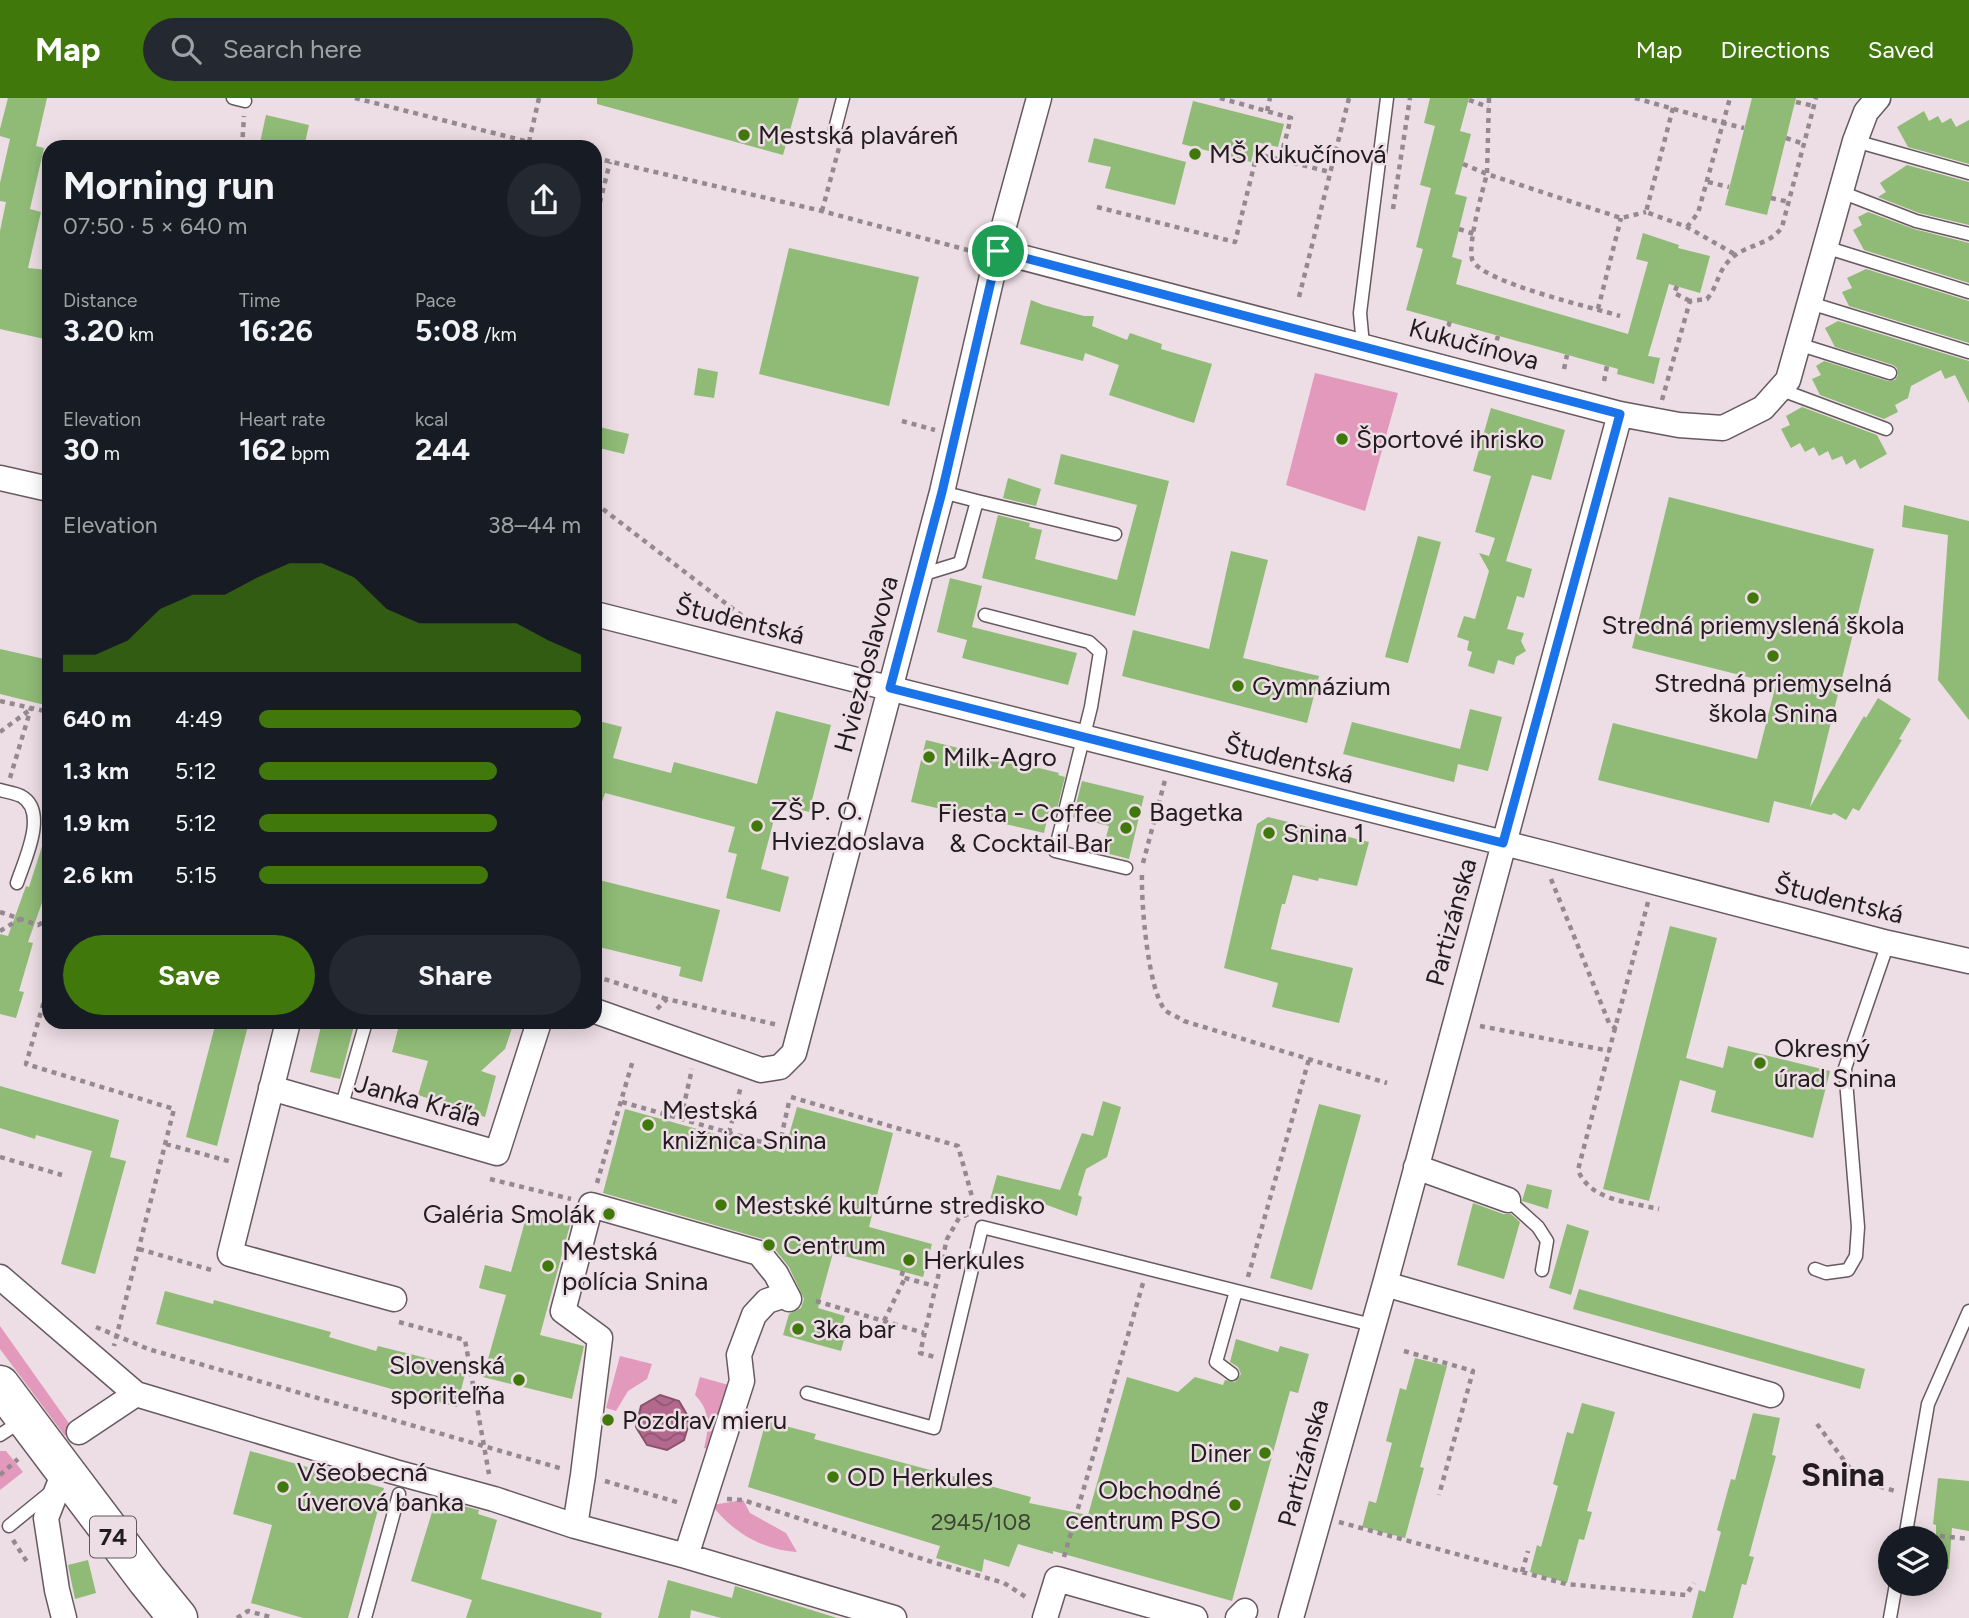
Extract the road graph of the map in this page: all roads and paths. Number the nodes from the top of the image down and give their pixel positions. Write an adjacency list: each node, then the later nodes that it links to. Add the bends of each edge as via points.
1 (355, 98): 26 (path)
2 (539, 98): 27 (path)
3 (843, 98): 23 (lane)
4 (1039, 98): 52 (street)
5 (1220, 98): 20 (path)
6 (1270, 98): 20 (path)
7 (1349, 98): 34 (path)
8 (1387, 98): 65 (lane, via 1360,313)
9 (1489, 98): 18 (path)
10 (1635, 98): 19 (path)
11 (1730, 98): 21 (path)
12 (1816, 98): 17 (path)
13 (239, 99): 25 (path)
14 (1469, 100): 18 (path)
15 (1796, 102): 17 (path)
16 (1871, 103): 28 (street, Kukučínova)
17 (1814, 106): 29 (path)
18 (1489, 107): 36 (path)
19 (1674, 108): 21 (path); 45 (path)
20 (1267, 111): 31 (path, via 1292,118)
21 (1724, 123): 22 (path); 37 (path)
22 (1744, 128)
23 (839, 132): 44 (path)
24 (1787, 138): 29 (path)
25 (242, 140)
26 (521, 140)
27 (529, 140)
28 (1855, 141): 35 (lane); 39 (street, Kukučínova)
29 (1804, 144): 42 (path)
30 (602, 160): 32 (path)
31 (1280, 160): 34 (path); 43 (path, via 1257,154 1235,242)
32 (610, 162): 40 (path); 44 (path)
33 (1463, 164): 36 (path)
34 (1329, 173): 56 (path)
35 (1969, 173)
36 (1487, 174): 46 (path); 49 (path)
37 (1708, 182): 38 (path); 47 (path, via 1698,213)
38 (1729, 187)
39 (1841, 192): 50 (lane, via 1916,221); 51 (street, Kukučínova)
40 (602, 194)
41 (1771, 198): 42 (path)
42 (1789, 202): 53 (path, via 1776,236)
43 (1097, 207)
44 (822, 211): 52 (path)
45 (1646, 212): 46 (path); 47 (path)
46 (1621, 218): 59 (path)
47 (1687, 227): 53 (path)
48 (1459, 229): 49 (path)
49 (1474, 234): 59 (path, via 1472,258 1488,274)
50 (1969, 234)
51 (1825, 247): 55 (lane); 58 (street, Kukučínova)
52 (997, 255): 65 (street, Kukučínova); 79 (street, Hviezdoslavova)
53 (1736, 255): 57 (path, via 1720,270 1707,299)
54 (1676, 286): 57 (path, via 1674,293)
55 (1969, 292)
56 (1299, 297)
57 (1690, 300): 74 (path)
58 (1810, 303): 64 (street, Kukučínova); 67 (lane)
59 (1598, 309): 60 (path)
60 (1620, 316)
61 (1451, 318): 62 (path)
62 (1445, 336)
63 (1498, 336): 66 (path)
64 (1798, 344): 71 (lane); 73 (street, Kukučínova, via 1788,380)
65 (1363, 345): 75 (street, Kukučínova)
66 (1494, 350)
67 (1969, 352)
68 (1567, 355): 70 (path)
69 (1607, 366): 72 (path)
70 (1564, 369)
71 (1889, 373)
72 (1604, 381)
73 (1779, 389): 75 (street, Kukučínova, via 1763,408 1723,428); 76 (lane)
74 (1661, 405)
75 (1620, 414): 95 (street, Partizánska)
76 (1886, 429)
77 (0, 478): 78 (street)
78 (42, 487)
79 (942, 492): 80 (lane); 83 (street, Hviezdoslavova)
80 (978, 501): 82 (lane); 83 (lane, via 960,563)
81 (602, 508): 86 (path)
82 (1115, 534)
83 (920, 575): 87 (street, Hviezdoslavova)
84 (985, 615): 92 (lane, via 1089,642 1100,652)
85 (602, 616): 87 (street, Študentská)
86 (750, 622)
87 (890, 688): 92 (street, Študentská); 121 (street, Hviezdoslavova, via 794,1053 780,1067)
88 (0, 701): 89 (path)
89 (31, 708): 90 (path); 91 (path); 94 (path)
90 (42, 710)
91 (0, 732)
92 (1084, 738): 95 (street, Študentská); 96 (lane, via 1055,851)
93 (1163, 786): 119 (path, via 1143,865 1142,895 1154,985 1166,1010 1184,1021)
94 (3, 790): 98 (lane, via 23,797 33,809 36,824)
95 (1503, 843): 104 (street, Študentská); 131 (street, Partizánska)
96 (1126, 868)
97 (1548, 871): 116 (path, via 1609,1023)
98 (17, 883)
99 (1649, 898): 116 (path)
100 (0, 912): 101 (path)
101 (20, 919): 102 (path); 103 (path)
102 (42, 923)
103 (0, 931)
104 (1888, 943): 105 (street, Študentská); 139 (lane, via 1845,1068 1858,1227 1856,1256 1848,1270 1826,1273)
105 (1969, 961)
106 (602, 978): 107 (path)
107 (667, 999): 110 (path); 111 (path)
108 (42, 1008): 128 (path, via 26,1064 174,1110)
109 (602, 1013): 117 (street)
110 (653, 1013)
111 (782, 1026)
112 (1480, 1026): 118 (path)
113 (286, 1029): 123 (street)
114 (364, 1029): 125 (lane)
115 (537, 1029): 125 (street, Janka Kráľa, via 497,1153)
116 (1616, 1029): 118 (path)
117 (699, 1048): 121 (street); 126 (path)
118 (1610, 1051): 136 (path, via 1578,1170 1583,1183 1595,1192)
119 (1309, 1059): 122 (path); 147 (path)
120 (634, 1060): 124 (path)
121 (754, 1067): 127 (path)
122 (1387, 1083)
123 (271, 1088): 125 (street, Janka Kráľa); 149 (street, via 230,1254)
124 (621, 1102): 126 (path); 135 (path)
125 (341, 1108)
126 (680, 1119): 127 (path)
127 (729, 1132): 146 (path, via 778,1149 790,1099 958,1146 976,1211 959,1218 947,1239)
128 (166, 1143): 130 (path); 137 (path)
129 (0, 1157): 132 (path)
130 (232, 1162)
131 (1416, 1167): 134 (street); 145 (street, Partizánska)
132 (62, 1175)
133 (490, 1179): 135 (path)
134 (1508, 1199): 140 (lane, via 1547,1241)
135 (591, 1205): 170 (street, via 563,1311 600,1338); 175 (street, via 758,1253 776,1274 784,1298 767,1301 754,1315 739,1355 742,1381)
136 (1659, 1209)
137 (139, 1249): 142 (path); 155 (path)
138 (1147, 1268): 147 (lane); 161 (lane, via 982,1227 934,1428); 186 (path)
139 (1815, 1269)
140 (1542, 1270)
141 (902, 1271): 144 (path)
142 (219, 1272)
143 (0, 1277): 158 (street)
144 (905, 1278): 146 (path); 151 (path)
145 (1385, 1283): 152 (street, Partizánska); 163 (street)
146 (935, 1286): 154 (path)
147 (1241, 1288): 152 (lane); 159 (lane, via 1216,1362)
148 (816, 1301): 151 (path)
149 (390, 1309): 167 (path, via 465,1340)
150 (1969, 1311): 176 (lane, via 1928,1404)
151 (884, 1321): 154 (path)
152 (1372, 1325): 197 (street, Partizánska)
153 (92, 1326): 155 (path)
154 (924, 1333): 157 (path)
155 (117, 1336): 158 (path); 167 (path, via 148,1349)
156 (1404, 1351): 173 (path, via 1473,1371)
157 (920, 1353)
158 (108, 1370): 162 (street)
159 (1232, 1374)
160 (0, 1385): 165 (main road, 74)
161 (807, 1393)
162 (136, 1394): 166 (street); 174 (street)
163 (1771, 1395)
164 (1816, 1424): 176 (path, via 1849,1467 1871,1484 1894,1490)
165 (13, 1427): 171 (main road, 74)
166 (79, 1432)
167 (484, 1445): 170 (path); 174 (path)
168 (18, 1460): 169 (path)
169 (0, 1475)
170 (583, 1475): 175 (path, via 681,1503); 179 (street)
171 (62, 1478): 178 (lane); 190 (street, via 46,1518); 191 (main road, 74)
172 (400, 1494): 194 (lane)
173 (1439, 1495)
174 (494, 1499): 179 (street)
175 (704, 1499): 184 (street); 189 (path, via 743,1500 1004,1583)
176 (1910, 1509): 180 (lane)
177 (1331, 1520): 185 (path)
178 (9, 1526)
179 (575, 1526): 184 (street)
180 (1907, 1526)
181 (1948, 1538): 182 (path)
182 (1969, 1539)
183 (1528, 1551): 185 (path)
184 (686, 1556): 195 (street)
185 (1522, 1572): 187 (path, via 1578,1586 1686,1595)
186 (1057, 1579): 189 (street); 196 (street)
187 (1694, 1583)
188 (1894, 1596): 198 (lane)
189 (1046, 1614)
190 (64, 1618)
191 (178, 1618)
192 (237, 1618): 193 (path, via 248,1611)
193 (274, 1618)
194 (365, 1618)
195 (894, 1618)
196 (1195, 1618)
197 (1292, 1618)
198 (1889, 1618)

